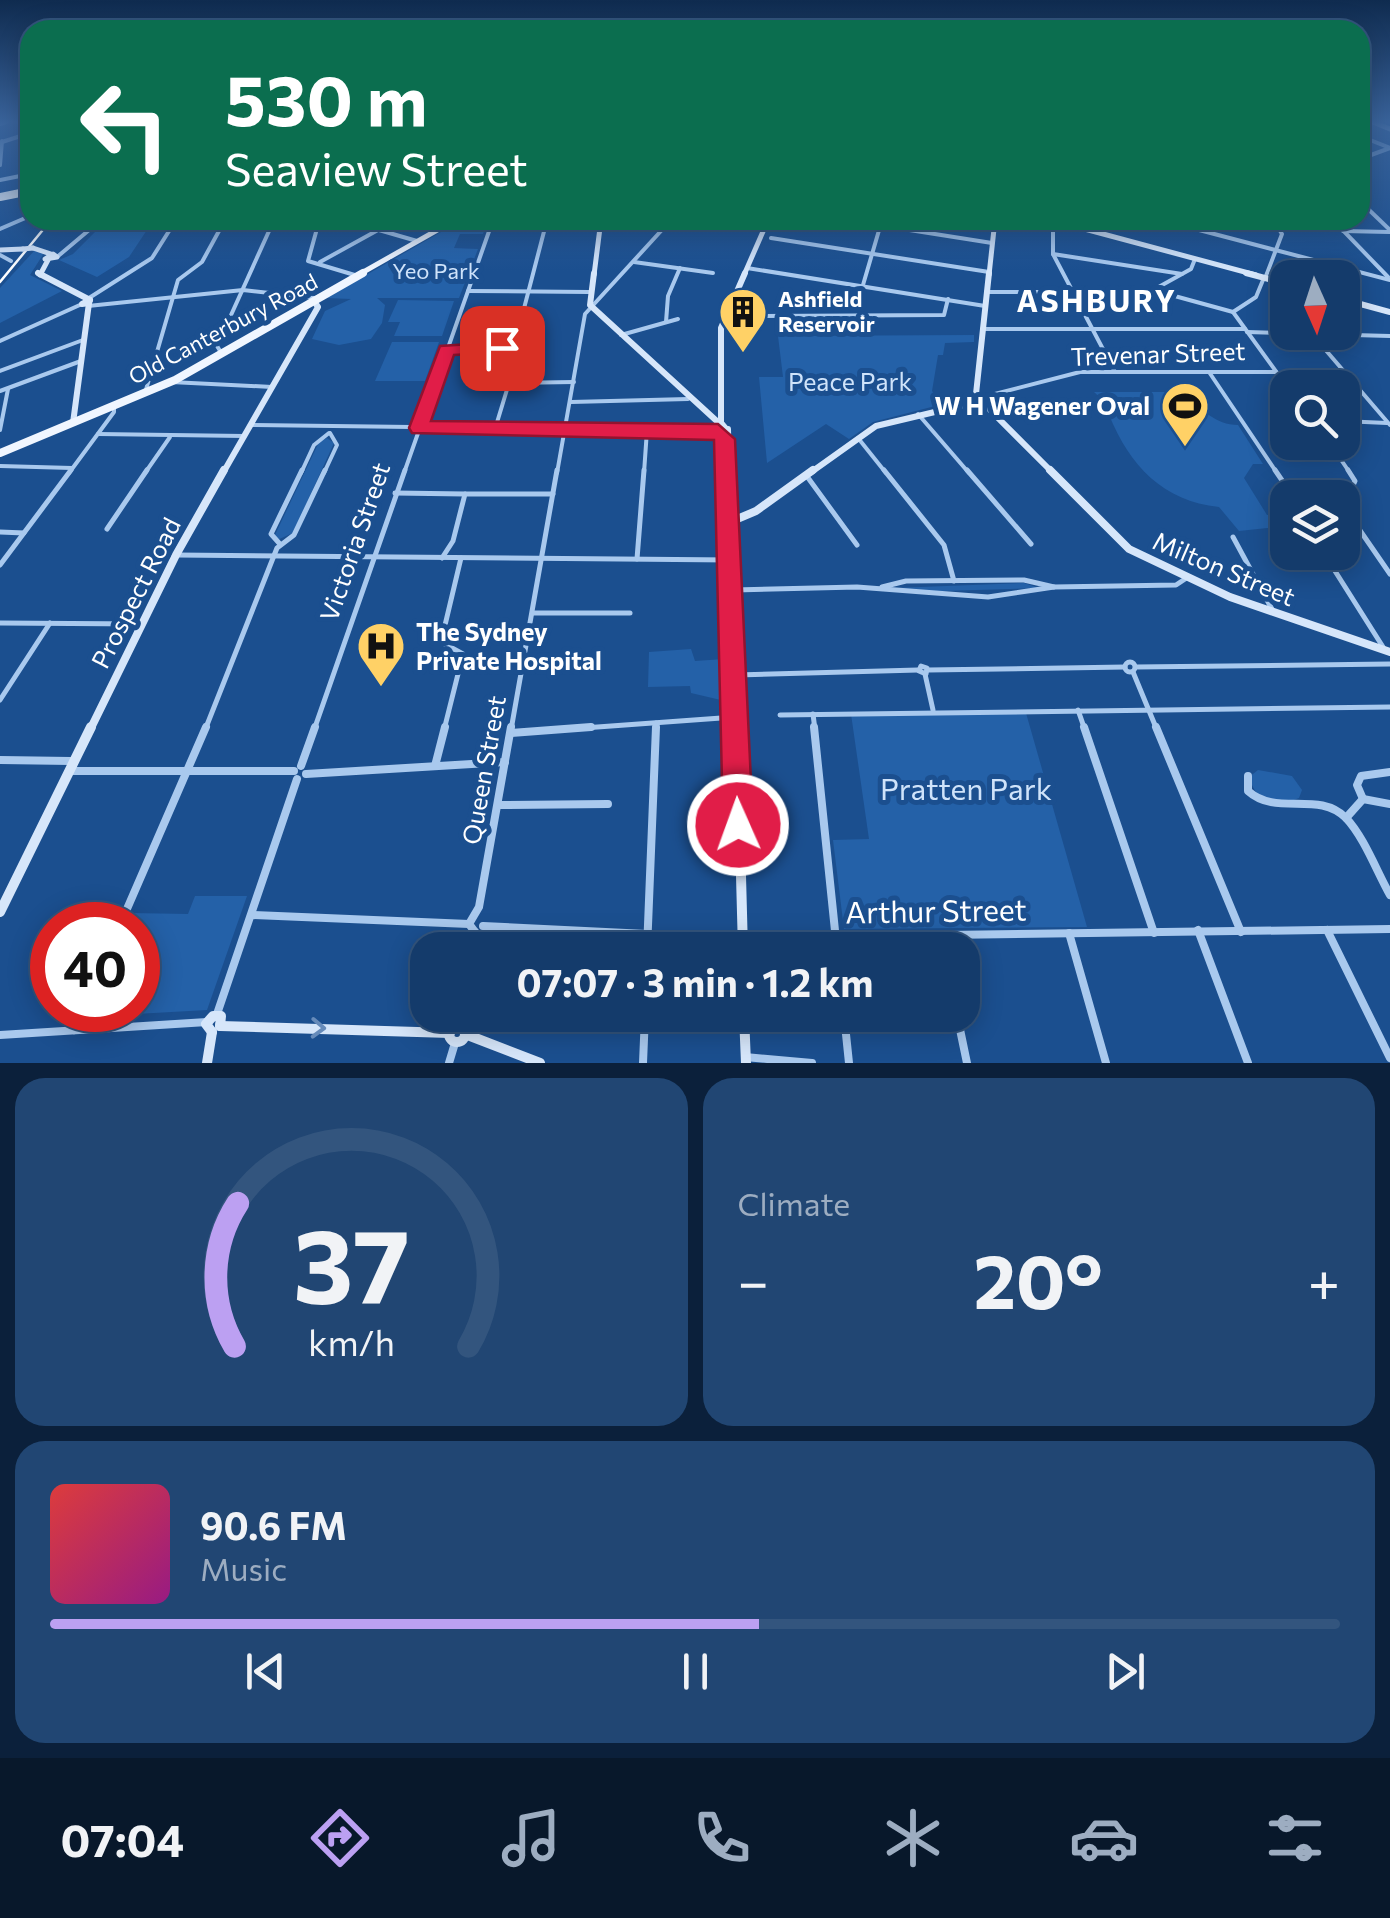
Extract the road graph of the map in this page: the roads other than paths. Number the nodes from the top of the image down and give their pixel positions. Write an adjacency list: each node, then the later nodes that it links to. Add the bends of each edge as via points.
1 (1370, 211): 23 (street)
2 (92, 230): 31 (street)
3 (170, 230): 58 (street, via 152,258)
4 (220, 230): 53 (street)
5 (269, 230): 46 (street)
6 (316, 230): 35 (street, via 307,259)
7 (378, 230): 25 (street); 35 (street)
8 (438, 230): 25 (main road, Old Canterbury Road)
9 (489, 230): 47 (street, Victoria Street)
10 (544, 230): 48 (street)
11 (599, 230): 52 (street, Queen Street)
12 (663, 230): 34 (street)
13 (764, 230): 37 (street)
14 (880, 230): 29 (street)
15 (923, 230): 26 (street)
16 (994, 230): 26 (street)
17 (1052, 230): 30 (street)
18 (1092, 230): 32 (street)
19 (1200, 230): 21 (street)
20 (1281, 230): 27 (street)
21 (1204, 231): 27 (street)
22 (1343, 231): 23 (street); 44 (street)
23 (1390, 231)
24 (771, 238): 29 (street)
25 (417, 242): 41 (main road, Old Canterbury Road)
26 (992, 242): 39 (street)
27 (1276, 250): 42 (street); 44 (street)
28 (1, 252): 31 (street, bridge, via 33,248); 33 (street)
29 (872, 254): 39 (street); 45 (street)
30 (1053, 254): 40 (street); 50 (street)
31 (52, 257): 58 (street, via 36,274)
32 (1194, 259): 40 (street); 42 (street)
33 (11, 261)
34 (634, 262): 36 (street); 55 (street)
35 (318, 263): 41 (street)
36 (680, 268): 38 (street); 68 (street)
37 (747, 268): 45 (street); 65 (street)
38 (713, 272)
39 (988, 272): 49 (street)
40 (1182, 274): 51 (street)
41 (358, 276): 57 (main road, Old Canterbury Road)
42 (1264, 278): 43 (street); 62 (street, via 1256,298)
43 (1270, 280)
44 (1390, 280)
45 (863, 285): 56 (street)
46 (243, 290): 53 (street); 54 (street); 81 (street, via 217,346)
47 (468, 291): 48 (street); 78 (street, Victoria Street)
48 (528, 292): 52 (street); 67 (street)
49 (986, 292): 50 (street); 60 (street)
50 (1073, 292): 51 (street); 70 (street)
51 (1150, 292): 62 (street)
52 (589, 294): 55 (street); 61 (street, Queen Street)
53 (172, 296): 58 (street); 93 (street)
54 (302, 296): 57 (street); 57 (street)
55 (604, 298): 61 (street)
56 (948, 300): 60 (street); 64 (street, via 944,315)
57 (314, 301): 81 (main road, Old Canterbury Road); 90 (street, Prospect Road, via 318,306)
58 (87, 303): 76 (street); 77 (street)
59 (1360, 304): 63 (street)
60 (985, 306): 69 (street)
61 (592, 308): 73 (street); 89 (street, Queen Street)
62 (1233, 312): 71 (street)
63 (1390, 312)
64 (750, 316): 65 (street)
65 (729, 317): 104 (street)
66 (678, 319): 68 (street)
67 (521, 320)
68 (666, 322): 73 (street)
69 (982, 329): 70 (street); 94 (street)
70 (1092, 329): 71 (street); 85 (street)
71 (1246, 330): 72 (street); 83 (street)
72 (1270, 331)
73 (622, 335): 95 (street)
74 (1360, 336): 75 (street)
75 (1388, 338)
76 (0, 340)
77 (83, 340): 82 (street); 84 (street)
78 (447, 350): 80 (street); 103 (street, Victoria Street)
79 (1326, 350): 101 (street)
80 (496, 351)
81 (222, 354): 88 (main road, Old Canterbury Road)
82 (81, 360): 91 (street); 99 (street)
83 (1275, 370)
84 (0, 371)
85 (1116, 372): 86 (street, Trevenar Street); 94 (street, Trevenar Street, via 1075,373)
86 (1209, 372): 87 (street, Trevenar Street); 118 (street)
87 (1270, 372)
88 (170, 382): 90 (street); 93 (main road, Old Canterbury Road)
89 (574, 382): 96 (street, Queen Street); 105 (street, via 508,383)
90 (272, 387): 102 (street, Prospect Road)
91 (8, 388): 92 (street); 106 (street)
92 (0, 391)
93 (145, 392): 97 (main road, Old Canterbury Road)
94 (978, 398): 98 (street, Trevenar Street); 142 (street, Milton Street, via 1114,539)
95 (690, 401): 96 (street); 104 (street)
96 (570, 402): 108 (street, Queen Street)
97 (114, 406): 99 (main road, Old Canterbury Road); 110 (street)
98 (918, 414): 113 (street, Trevenar Street); 129 (street)
99 (73, 422): 114 (main road, Old Canterbury Road)
100 (1360, 422): 101 (street)
101 (1389, 424)
102 (250, 426): 107 (street); 112 (street, Prospect Road)
103 (419, 428): 105 (street); 107 (street); 119 (street, Victoria Street)
104 (721, 428): 109 (street); 122 (street)
105 (495, 429): 108 (street)
106 (0, 430)
107 (331, 430): 128 (street, via 337,445 294,534); 128 (street, via 314,445 278,518 271,534)
108 (565, 430): 109 (street); 121 (street, Queen Street)
109 (648, 430): 137 (street)
110 (98, 434): 111 (street); 116 (street)
111 (172, 435): 112 (street); 123 (street)
112 (244, 436): 131 (street, Prospect Road)
113 (858, 438): 117 (street, Trevenar Street); 143 (street, via 944,545)
114 (0, 453)
115 (0, 466): 116 (street)
116 (72, 468): 125 (street)
117 (806, 475): 122 (street, Trevenar Street); 130 (street)
118 (1282, 480)
119 (395, 493): 120 (street); 133 (street, Victoria Street)
120 (466, 494): 121 (street); 134 (street)
121 (554, 494): 136 (street, Queen Street)
122 (730, 522): 138 (street)
123 (108, 529)
124 (0, 532): 125 (street)
125 (24, 533): 139 (street)
126 (1360, 533): 141 (street)
127 (1233, 536): 149 (street)
128 (279, 544): 132 (street)
129 (1030, 544)
130 (857, 545)
131 (176, 555): 132 (street); 152 (street, Prospect Road)
132 (274, 556): 133 (street); 172 (street)
133 (373, 557): 134 (street); 173 (street, Victoria Street)
134 (442, 558): 135 (street)
135 (461, 558): 136 (street); 171 (street, via 440,642 463,654)
136 (542, 559): 137 (street); 148 (street, Queen Street)
137 (637, 559): 138 (street)
138 (731, 560): 146 (street)
139 (0, 565)
140 (1336, 570): 153 (street)
141 (1390, 574)
142 (1185, 579): 144 (street, via 1176,585); 149 (street, Milton Street)
143 (954, 581): 144 (street); 145 (street)
144 (1054, 586): 145 (street, via 1029,594)
145 (879, 588): 146 (street)
146 (731, 590): 157 (street)
147 (630, 612): 148 (street)
148 (532, 613): 167 (street, Queen Street)
149 (1275, 614): 153 (street, Milton Street)
150 (0, 623): 151 (street)
151 (50, 623): 152 (street); 158 (street)
152 (142, 624): 170 (street, Prospect Road)
153 (1388, 651)
154 (1390, 664): 155 (street)
155 (1131, 669): 156 (street); 160 (street)
156 (924, 671): 157 (street); 162 (street)
157 (734, 674): 165 (street)
158 (0, 700)
159 (1390, 706): 160 (street)
160 (1148, 708): 161 (street); 196 (street)
161 (1078, 710): 162 (street); 199 (street)
162 (933, 711): 163 (street)
163 (813, 714): 164 (street); 195 (street)
164 (780, 715)
165 (735, 717): 166 (street); 194 (street)
166 (656, 723): 167 (street); 193 (street)
167 (511, 733): 169 (street, Queen Street)
168 (0, 760): 170 (street)
169 (506, 762): 171 (street); 179 (street, Queen Street)
170 (72, 766): 172 (street); 183 (street, Prospect Road)
171 (435, 766): 173 (street)
172 (187, 772): 173 (street); 182 (street)
173 (300, 772): 184 (street, Victoria Street)
174 (1390, 772): 176 (street, via 1361,776)
175 (1248, 776): 180 (street, via 1248,791 1263,803 1286,807 1311,800)
176 (1362, 799): 178 (street); 180 (street)
177 (608, 804): 179 (street)
178 (1390, 804)
179 (498, 805): 185 (street, Queen Street)
180 (1346, 818): 181 (street)
181 (1390, 895)
182 (130, 902)
183 (0, 912)
184 (251, 915): 187 (street); 200 (street, Victoria Street)
185 (477, 917): 186 (street); 187 (street)
186 (483, 926): 187 (street); 192 (street, Arthur Street)
187 (472, 928): 191 (street)
188 (1390, 929): 190 (street, Arthur Street)
189 (1198, 930): 196 (street, Arthur Street); 199 (street, Arthur Street); 221 (street)
190 (1327, 930): 196 (street, Arthur Street); 211 (street)
191 (472, 932)
192 (624, 932)
193 (648, 932)
194 (742, 932)
195 (836, 932)
196 (1240, 932)
197 (1069, 933): 198 (street, Arthur Street); 199 (street, Arthur Street); 220 (street)
198 (980, 934)
199 (1154, 934)
200 (214, 1023): 201 (street); 202 (street, one-way to 202); 213 (street, Victoria Street)
201 (160, 1026)
202 (410, 1029)
203 (44, 1032): 210 (street)
204 (457, 1032): 214 (street)
205 (462, 1032): 215 (street)
206 (644, 1032): 216 (street)
207 (745, 1032): 212 (street)
208 (846, 1032): 218 (street)
209 (961, 1032): 219 (street)
210 (0, 1035)
211 (1390, 1058)
212 (746, 1060): 217 (street)
213 (207, 1063)
214 (449, 1063)
215 (540, 1063)
216 (643, 1063)
217 (812, 1063)
218 (849, 1063)
219 (967, 1063)
220 (1106, 1063)
221 (1248, 1063)

